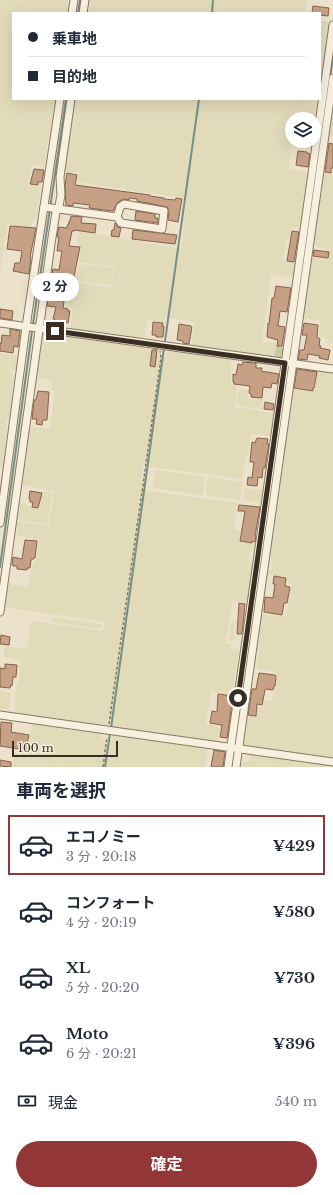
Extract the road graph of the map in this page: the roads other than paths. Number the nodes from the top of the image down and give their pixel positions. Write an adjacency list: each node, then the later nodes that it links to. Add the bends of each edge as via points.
1 (74, 0): 3 (street)
2 (85, 0): 4 (street)
3 (72, 12)
4 (83, 12)
5 (333, 25): 16 (street)
6 (333, 78): 16 (street)
7 (60, 100): 9 (street)
8 (71, 100): 9 (street, via 60,177)
9 (54, 183): 10 (street); 10 (street, via 61,195)
10 (50, 208): 11 (street); 12 (street); 12 (street)
11 (117, 217): 11 (street, via 121,223 162,229 164,211 124,204 120,207)
12 (48, 225): 13 (street); 13 (street)
13 (45, 243): 15 (street); 15 (street)
14 (0, 323): 15 (street)
15 (33, 328): 16 (street); 18 (street); 19 (street)
16 (289, 363): 17 (street); 21 (street)
17 (333, 369)
18 (0, 523)
19 (0, 612)
20 (0, 715): 21 (street)
21 (235, 748): 22 (street); 23 (street); 24 (street)
22 (333, 762)
23 (228, 767)
24 (236, 767)

